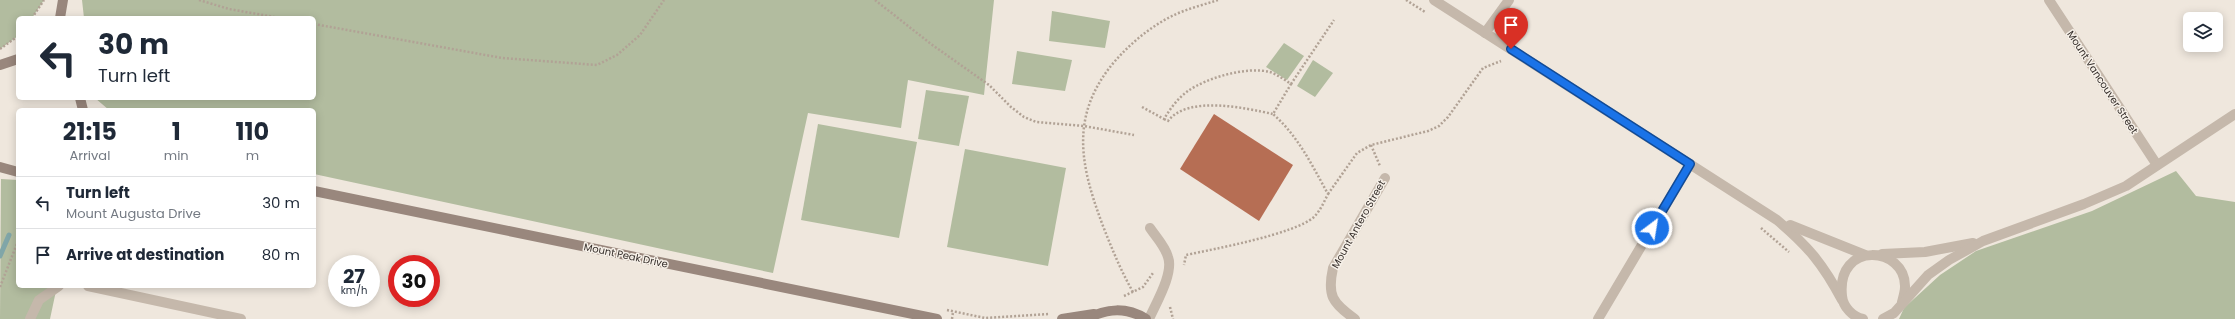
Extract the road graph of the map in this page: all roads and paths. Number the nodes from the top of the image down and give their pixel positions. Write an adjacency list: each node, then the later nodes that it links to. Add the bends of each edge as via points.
1 (44, 0): 11 (path)
2 (64, 0): 12 (street)
3 (199, 0): 13 (path, via 229,9)
4 (664, 0): 16 (path, via 640,35 617,55 597,65 502,58)
5 (875, 0): 30 (path, via 989,85 1024,117 1036,122)
6 (1218, 0): 30 (path, via 1172,15 1126,48 1100,83 1088,107)
7 (1406, 0): 14 (path)
8 (1434, 0): 17 (street)
9 (1509, 0): 17 (street)
10 (2048, 0): 34 (street, Mount Vancouver Street)
11 (33, 16)
12 (58, 16)
13 (269, 16)
14 (1432, 16)
15 (1334, 20): 25 (path)
16 (316, 24)
17 (1486, 33): 33 (street)
18 (16, 37): 19 (path)
19 (0, 49)
20 (1495, 57): 22 (path)
21 (16, 60): 23 (street)
22 (1501, 61): 24 (path); 32 (path, via 1483,68 1439,126)
23 (0, 65)
24 (1508, 65)
25 (1291, 84): 27 (path); 29 (path, via 1269,72 1220,76 1188,90)
26 (1142, 107): 29 (path)
27 (1273, 114): 29 (path, via 1211,106 1193,107 1174,114 1168,121); 39 (path, via 1297,139)
28 (2235, 114): 34 (street)
29 (1164, 119)
30 (1084, 126): 31 (path); 53 (path, via 1082,149 1093,199 1120,269)
31 (1134, 135)
32 (1371, 145): 37 (path, Mount Antero Street); 39 (path, via 1357,153)
33 (1690, 164): 40 (street); 73 (street)
34 (2157, 165): 43 (street, via 2126,186)
35 (0, 167): 36 (street)
36 (16, 171)
37 (1385, 178): 72 (street, Mount Antero Street, via 1333,268 1330,280 1333,300)
38 (316, 191): 66 (street, Mount Peak Drive)
39 (1328, 194): 48 (path, via 1313,218 1270,235 1186,255)
40 (1777, 220): 47 (street); 55 (street, via 1816,256)
41 (1755, 222): 45 (path)
42 (1150, 228): 49 (street, via 1168,256)
43 (1983, 241): 46 (street, via 1925,252); 57 (street, via 1930,274)
44 (16, 246): 50 (path)
45 (1791, 253)
46 (1876, 254): 47 (street); 57 (street, via 1891,260 1901,272 1905,287)
47 (1865, 255): 55 (street, via 1849,265 1843,276 1840,282)
48 (1183, 269)
49 (1168, 275): 53 (path, via 1154,271 1144,287); 70 (street)
50 (0, 287)
51 (56, 288): 64 (street, via 39,300)
52 (97, 288): 65 (street)
53 (1133, 292): 54 (path)
54 (1118, 298)
55 (1842, 300): 62 (street)
56 (1173, 301): 71 (path, via 1170,307)
57 (1902, 302): 63 (street)
58 (946, 310): 59 (path)
59 (953, 311): 60 (path, via 985,318); 67 (path)
60 (1052, 313)
61 (1100, 313): 68 (street); 69 (street); 70 (street, via 1125,311)
62 (1850, 315): 74 (street)
63 (1892, 316): 75 (street)
64 (30, 319)
65 (241, 319)
66 (937, 319)
67 (952, 319)
68 (1062, 319)
69 (1087, 319)
70 (1148, 319)
71 (1173, 319)
72 (1355, 319)
73 (1598, 319)
74 (1863, 319)
75 (1883, 319)

